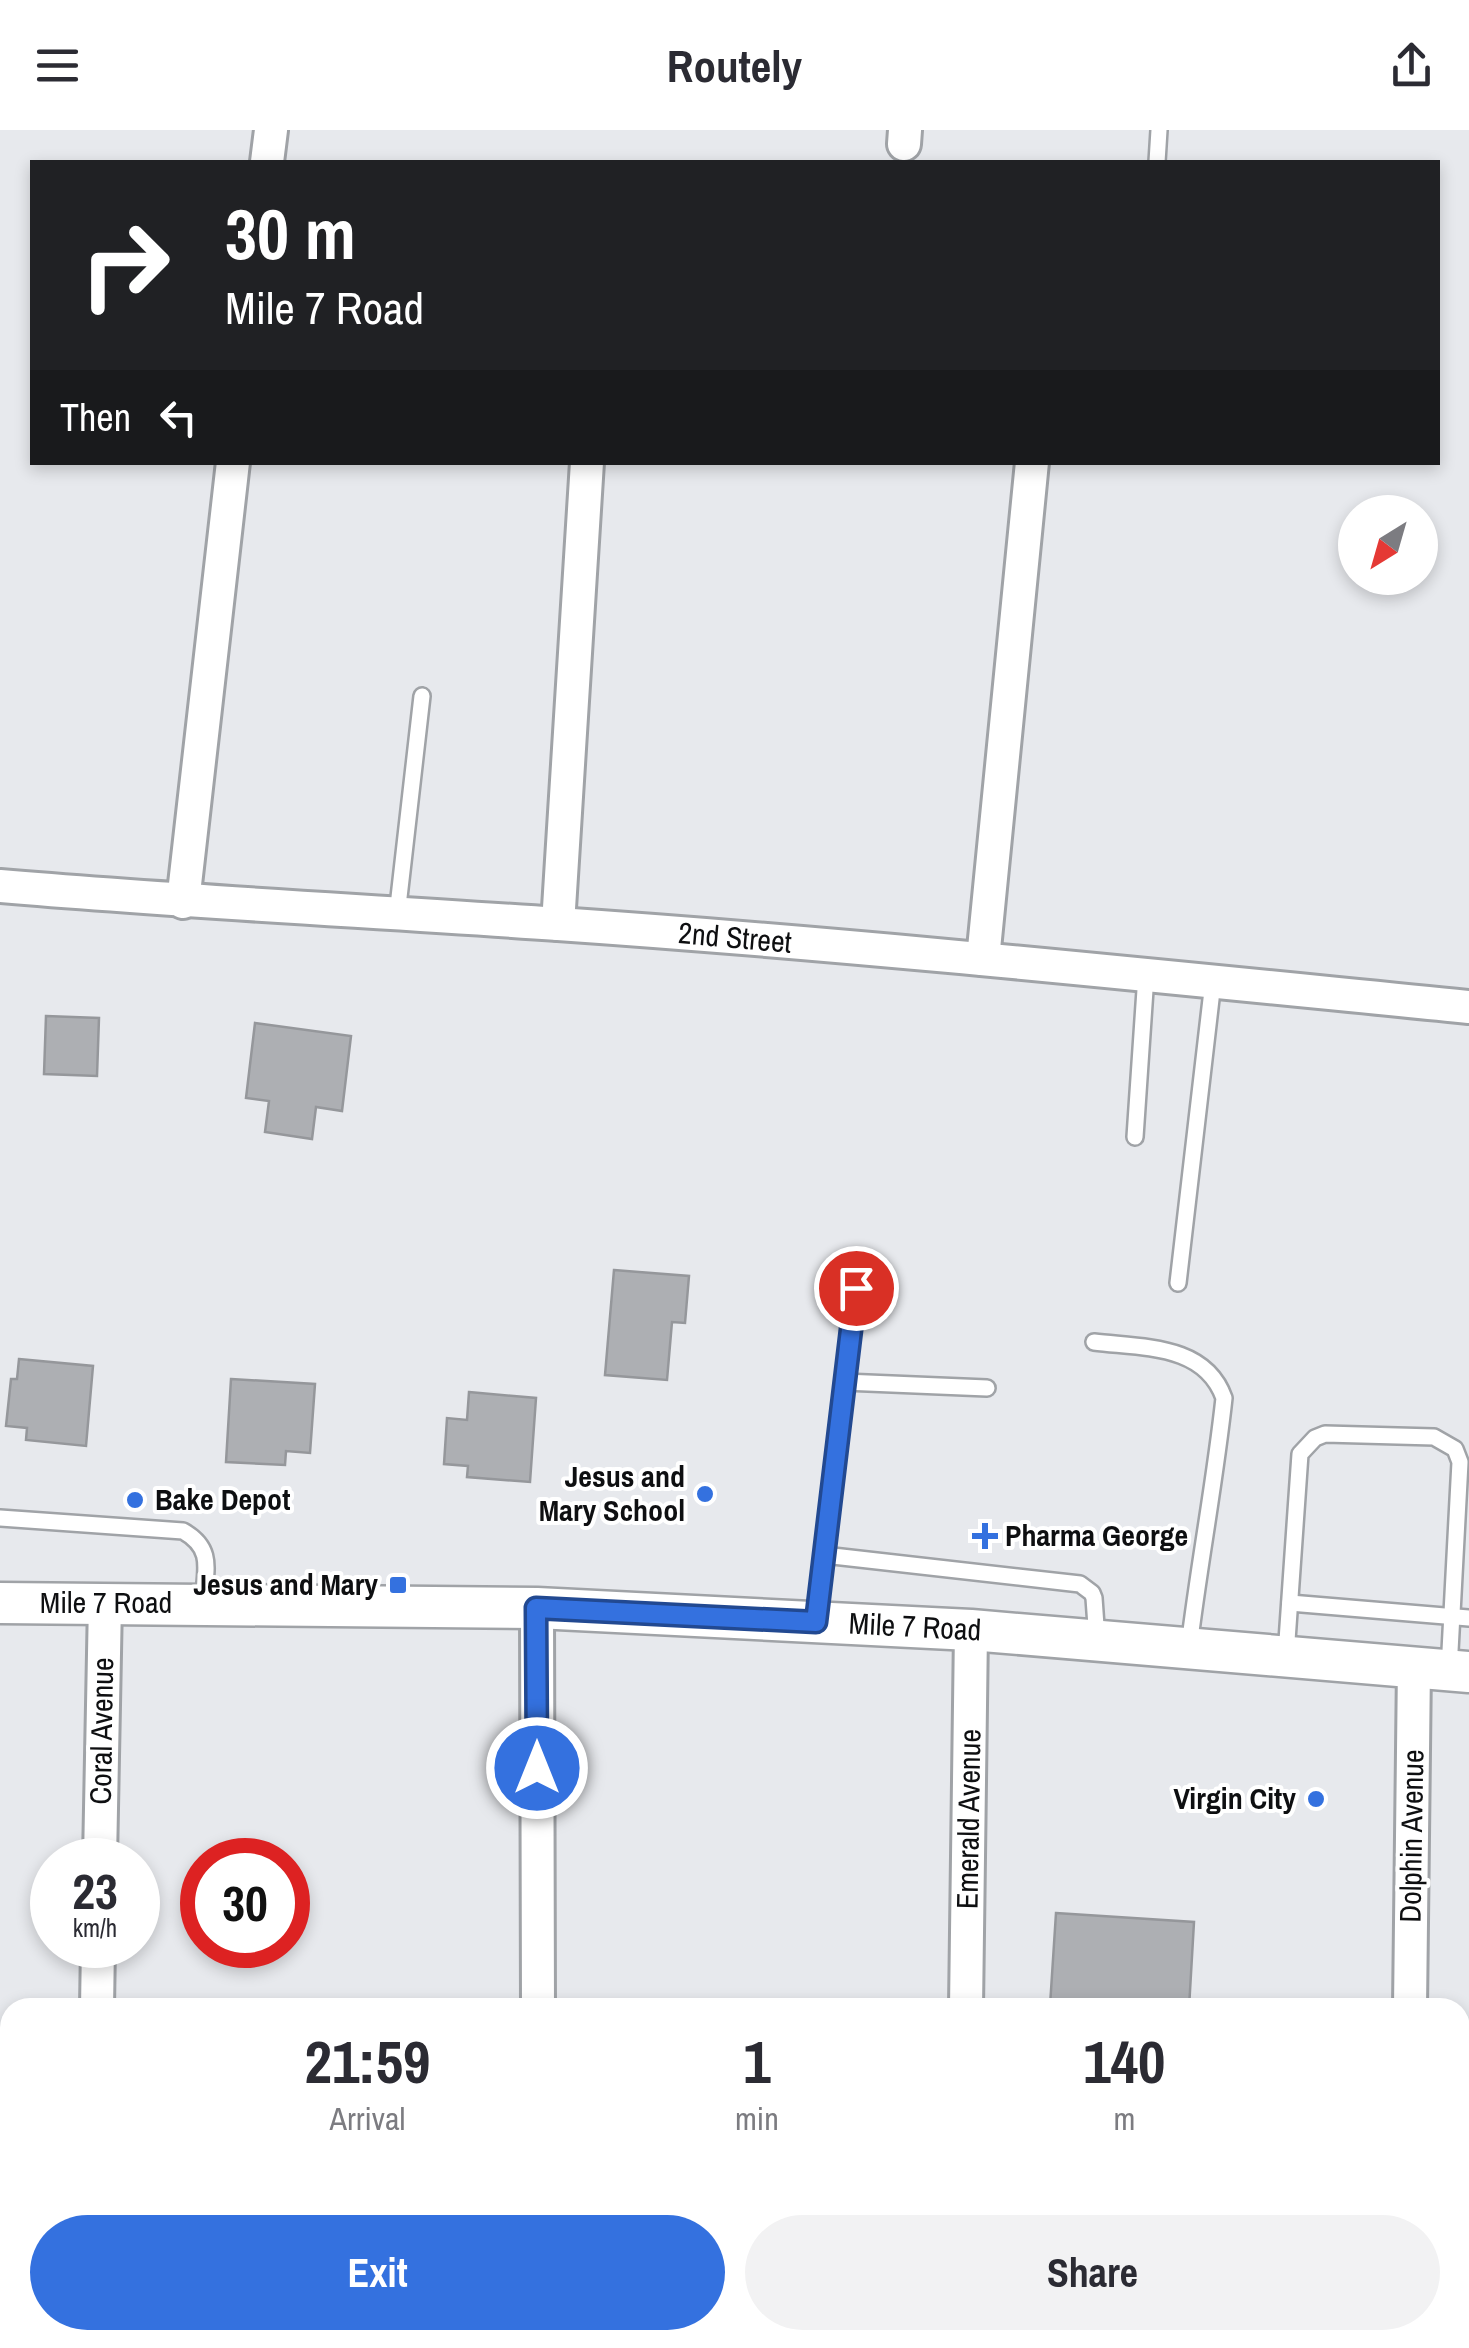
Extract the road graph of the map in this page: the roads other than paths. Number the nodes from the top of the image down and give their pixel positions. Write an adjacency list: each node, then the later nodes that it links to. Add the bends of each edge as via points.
1 (271, 130): 3 (street)
2 (1159, 130): 4 (lane)
3 (267, 160)
4 (1157, 160)
5 (233, 465): 10 (street)
6 (587, 465): 12 (street)
7 (1032, 465): 13 (street)
8 (422, 696): 11 (lane)
9 (0, 886): 10 (street, 2nd Street)
10 (183, 902): 11 (street, 2nd Street)
11 (397, 915): 12 (street, 2nd Street)
12 (558, 924): 13 (street, 2nd Street)
13 (983, 959): 14 (street, 2nd Street)
14 (1146, 975): 15 (street, 2nd Street); 17 (lane)
15 (1212, 982): 16 (street, 2nd Street); 18 (lane)
16 (1469, 1007)
17 (1135, 1138)
18 (1178, 1282)
19 (856, 1288): 21 (lane)
20 (1094, 1342): 35 (lane, via 1182,1353 1204,1366 1224,1398)
21 (844, 1382): 22 (lane); 24 (lane)
22 (987, 1388)
23 (0, 1518): 27 (lane, via 183,1531 206,1552)
24 (824, 1556): 32 (lane); 34 (lane, via 1080,1584 1094,1598)
25 (104, 1602): 26 (street, Mile 7 Road); 27 (street, Mile 7 Road); 38 (street, Coral Avenue)
26 (0, 1603)
27 (204, 1603): 29 (street, Mile 7 Road)
28 (1290, 1603): 30 (lane); 30 (lane, via 1300,1454 1306,1445 1325,1434 1434,1437 1455,1449 1460,1462); 36 (lane)
29 (536, 1608): 32 (street, Mile 7 Road); 41 (street)
30 (1452, 1617): 31 (lane); 37 (lane)
31 (1469, 1618)
32 (816, 1622): 33 (street, Mile 7 Road)
33 (971, 1630): 34 (street, Mile 7 Road); 42 (street, Emerald Avenue)
34 (1097, 1640): 35 (street, Mile 7 Road)
35 (1189, 1647): 36 (street, Mile 7 Road)
36 (1286, 1655): 37 (street, Mile 7 Road)
37 (1444, 1669): 43 (street, Dolphin Avenue)
38 (100, 1838)
39 (98, 1968): 40 (street)
40 (97, 1998)
41 (538, 1998)
42 (966, 1998)
43 (1411, 1998)

